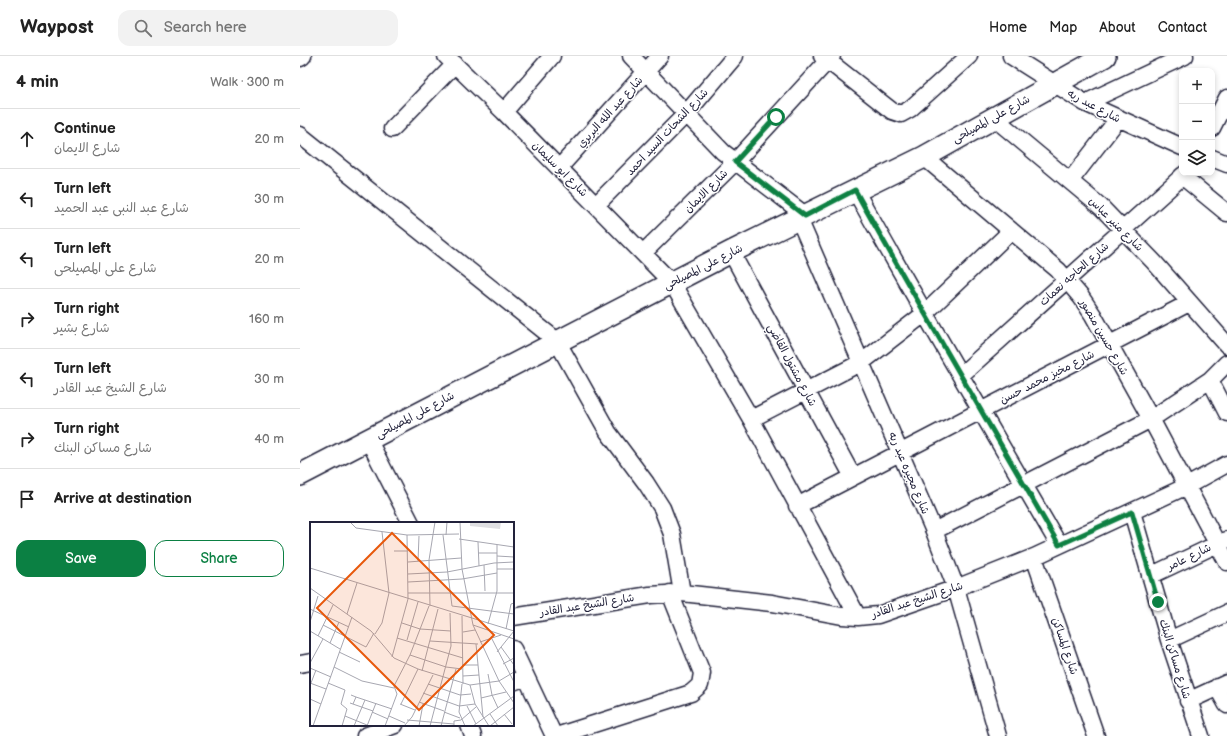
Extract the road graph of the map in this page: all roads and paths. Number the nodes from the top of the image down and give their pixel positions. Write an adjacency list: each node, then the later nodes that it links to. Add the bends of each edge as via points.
1 (303, 56): 9 (street)
2 (631, 56): 13 (street)
3 (660, 56): 13 (street, شارع عبد الله البربري)
4 (735, 56): 18 (street, شارع الشحات السيد احمد)
5 (969, 56): 11 (street, via 901,114 892,111)
6 (1011, 56): 14 (street, شارع عبد ربه)
7 (1105, 56): 14 (street, شارع على المصيلحى)
8 (1185, 56): 16 (street)
9 (300, 58)
10 (546, 58): 17 (street)
11 (827, 58): 27 (street, شارع الايمان)
12 (450, 60): 17 (street, شارع ابو سليمان); 22 (street)
13 (646, 72): 18 (street); 29 (street, شارع عبد الله البربري)
14 (1054, 84): 16 (street, شارع عبد ربه); 19 (street, شارع على المصيلحى)
15 (1227, 98): 21 (street)
16 (1085, 103): 20 (street, شارع عبد ربه)
17 (504, 112): 29 (street, شارع ابو سليمان)
18 (685, 114): 27 (street); 34 (street, شارع الشحات السيد احمد)
19 (993, 117): 25 (street, شارع على المصيلحى); 32 (street, شارع منير عباس)
20 (1118, 119): 24 (street, شارع عبد ربه); 32 (street)
21 (1215, 122)
22 (392, 129)
23 (300, 135): 46 (street)
24 (1179, 146)
25 (924, 157): 33 (street, شارع على المصيلحى); 38 (street, شارع حسين منصور)
26 (1215, 159): 28 (street)
27 (735, 162): 36 (street); 40 (street, شارع الايمان)
28 (1227, 164)
29 (559, 168): 34 (street, شارع ابو سليمان)
30 (1183, 176): 37 (street, شارع الحاجه نعمات)
31 (1185, 176): 35 (street)
32 (1070, 181): 37 (street, شارع منير عباس)
33 (855, 190): 36 (street, شارع على المصيلحى); 44 (street)
34 (596, 205): 40 (street, شارع ابو سليمان)
35 (1227, 213)
36 (802, 217): 39 (street, شارع على المصيلحى); 48 (street, شارع مجيره عبد ربه)
37 (1124, 229): 41 (street, شارع الحاجه نعمات); 43 (street, شارع منير عباس)
38 (1011, 231): 41 (street, شارع حسين منصور); 44 (street)
39 (731, 252): 42 (street, شارع على المصيلحى); 52 (street, شارع مشتول القاضي)
40 (643, 253): 42 (street, شارع ابو سليمان)
41 (1067, 280): 47 (street, شارع حسين منصور, via 1093,315); 50 (street, شارع الحاجه نعمات)
42 (672, 282): 46 (street, شارع على المصيلحى); 55 (street, شارع ابو سليمان)
43 (1189, 303): 45 (street, شارع منير عباس); 47 (street, شارع مخبز محمد حسن)
44 (924, 314): 48 (street); 50 (street)
45 (1224, 334)
46 (557, 341): 57 (street, شارع على المصيلحى); 74 (street, via 608,432 662,508 672,534)
47 (1109, 344): 53 (street, شارع مخبز محمد حسن); 56 (street, شارع حسين منصور)
48 (862, 362): 52 (street); 58 (street, شارع مجيره عبد ربه)
49 (1227, 363): 51 (street)
50 (961, 375): 53 (street)
51 (1210, 380): 54 (street); 56 (street)
52 (806, 391): 55 (street); 61 (street, شارع مشتول القاضي)
53 (982, 411): 58 (street, شارع مخبز محمد حسن); 62 (street)
54 (1227, 413)
55 (751, 419): 64 (street, شارع ابو سليمان)
56 (1151, 419): 62 (street); 63 (street, شارع حسين منصور)
57 (368, 439): 60 (street, شارع على المصيلحى); 66 (street)
58 (901, 453): 61 (street, شارع مخبز محمد حسن); 67 (street, شارع مجيره عبد ربه)
59 (1227, 464): 63 (street, شارع الشيخ عبد القادر)
60 (300, 475)
61 (853, 478): 64 (street, شارع مخبز محمد حسن)
62 (1024, 485): 67 (street); 69 (street)
63 (1187, 486): 65 (street, شارع الشيخ عبد القادر); 68 (street, شارع حسين منصور)
64 (797, 506): 77 (street, شارع ابو سليمان)
65 (1132, 512): 69 (street, شارع الشيخ عبد القادر); 72 (street, شارع مساكن البنك)
66 (410, 522)
67 (934, 531): 73 (street, شارع مجيره عبد ربه)
68 (1222, 541): 71 (street, شارع حسين منصور); 72 (street, شارع عامر)
69 (1059, 545): 70 (street, شارع الشيخ عبد القادر)
70 (1034, 557): 73 (street, شارع الشيخ عبد القادر); 92 (street, شارع المساكن)
71 (1227, 562)
72 (1150, 576): 78 (street, شارع مساكن البنك)
73 (956, 588): 77 (street, شارع الشيخ عبد القادر, via 878,615); 91 (street, شارع مجيره عبد ربه)
74 (676, 593): 76 (street, شارع الشيخ عبد القادر); 77 (street, شارع الشيخ عبد القادر, via 772,603); 90 (street, via 702,673 700,685 691,693)
75 (1227, 613): 78 (street)
76 (514, 617)
77 (858, 617)
78 (1169, 640): 84 (street, شارع مساكن البنك)
79 (514, 653): 82 (street)
80 (310, 662): 81 (street)
81 (300, 664)
82 (520, 679): 90 (street)
83 (1222, 685): 84 (street); 85 (street)
84 (1188, 701): 93 (street, شارع مساكن البنك)
85 (1227, 705)
86 (469, 726): 89 (street)
87 (388, 729): 88 (street)
88 (365, 736)
89 (473, 736)
90 (555, 736)
91 (998, 736)
92 (1096, 736)
93 (1201, 736)

